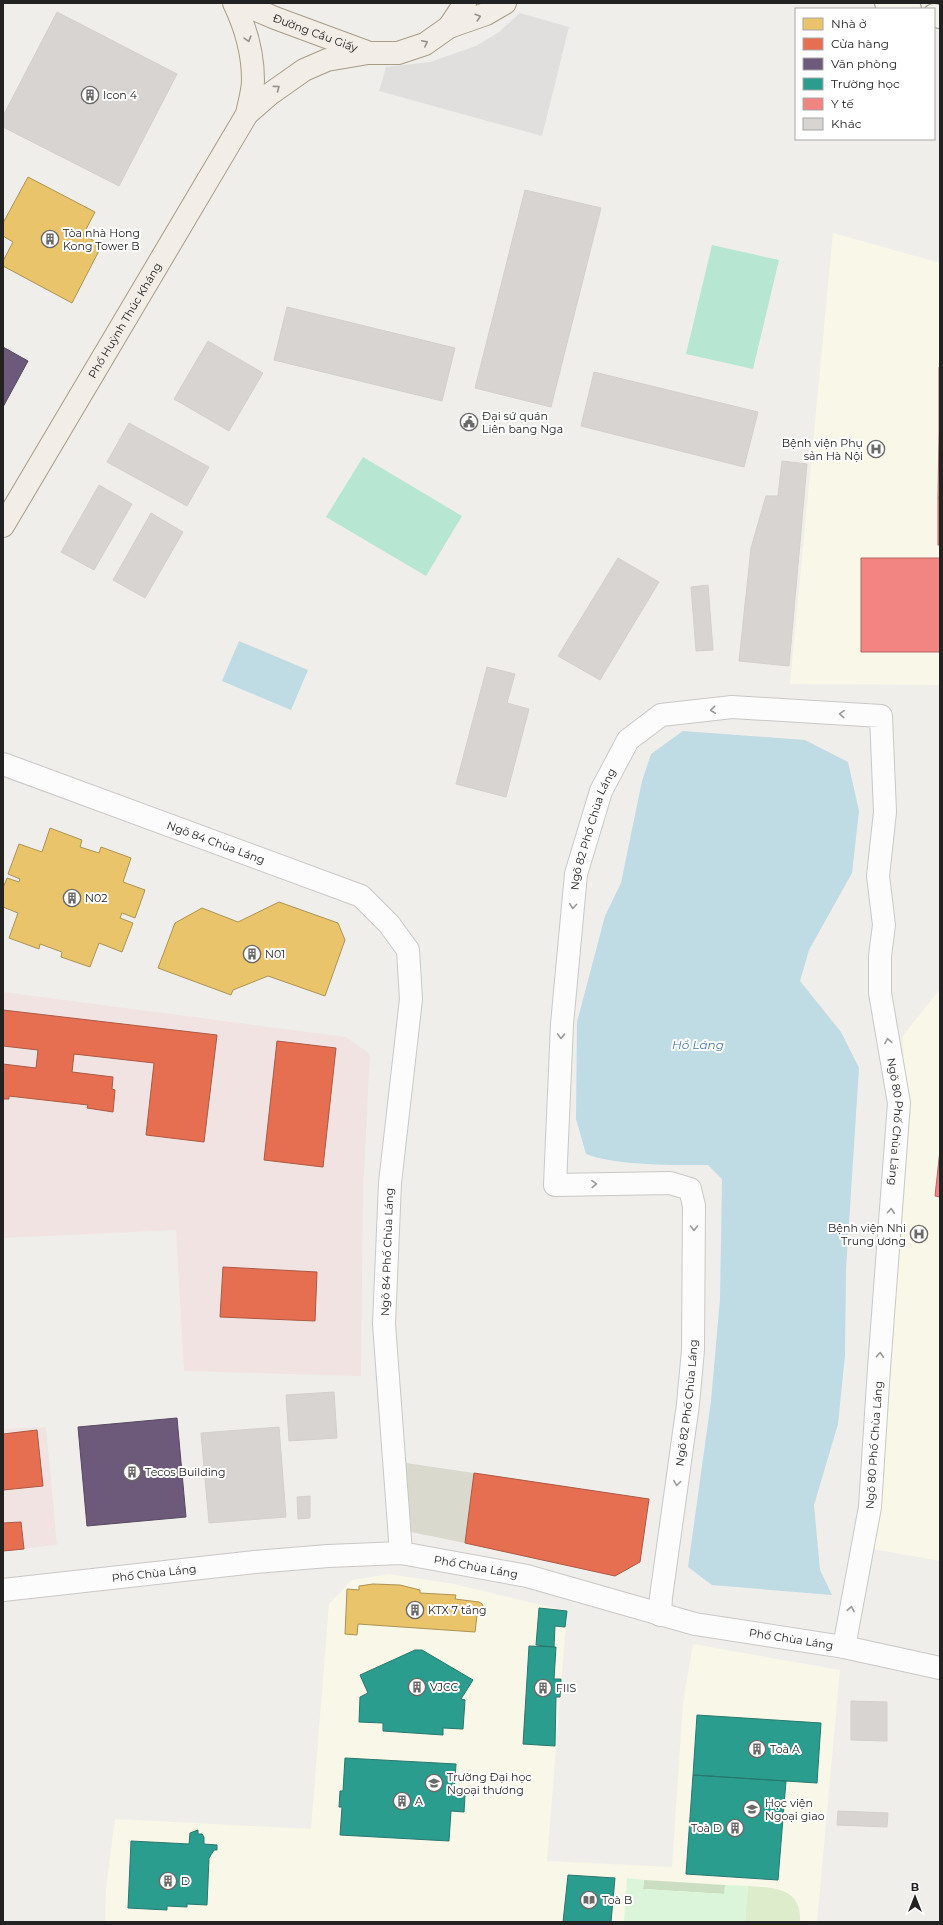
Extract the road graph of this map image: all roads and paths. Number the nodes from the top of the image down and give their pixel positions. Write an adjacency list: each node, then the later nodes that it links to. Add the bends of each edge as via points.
1 (234, 3): 9 (main road, Phố Huỳnh Thúc Kháng, one-way to 9, via 244,22 251,48 253,80)
2 (240, 3): 8 (main road, Đường Cầu Giấy)
3 (465, 3): 7 (main road)
4 (504, 3): 7 (main road, one-way to 4, via 486,14)
5 (886, 3): 6 (main road)
6 (906, 8)
7 (449, 27): 8 (main road, one-way to 7, via 398,53 425,44)
8 (368, 53): 9 (main road, Phố Huỳnh Thúc Kháng, one-way to 8, via 304,70 327,60)
9 (247, 114): 10 (main road, Phố Huỳnh Thúc Kháng)
10 (3, 526)
11 (881, 716): 16 (street, Ngõ 82 Phố Chùa Láng, one-way to 16, via 732,708 661,715 628,740 601,791 576,874 562,1024 555,1185 670,1183 690,1189 694,1206 693,1350); 17 (street, Ngõ 80 Phố Chùa Láng, one-way to 11, via 870,1507 899,1103 880,993 880,956 884,925 878,876 885,812)
12 (3, 764): 13 (street, Ngõ 84 Chùa Láng, via 361,896 389,924)
13 (408, 950): 14 (street, Ngõ 84 Phố Chùa Láng, via 411,998 390,1183 384,1324)
14 (401, 1554): 15 (street, Phố Chùa Láng, via 255,1562); 16 (street, Phố Chùa Láng, via 527,1576)
15 (3, 1590)
16 (660, 1615): 17 (street, Phố Chùa Láng, via 695,1624)
17 (844, 1647): 18 (street, Phố Chùa Láng)
18 (940, 1668)

